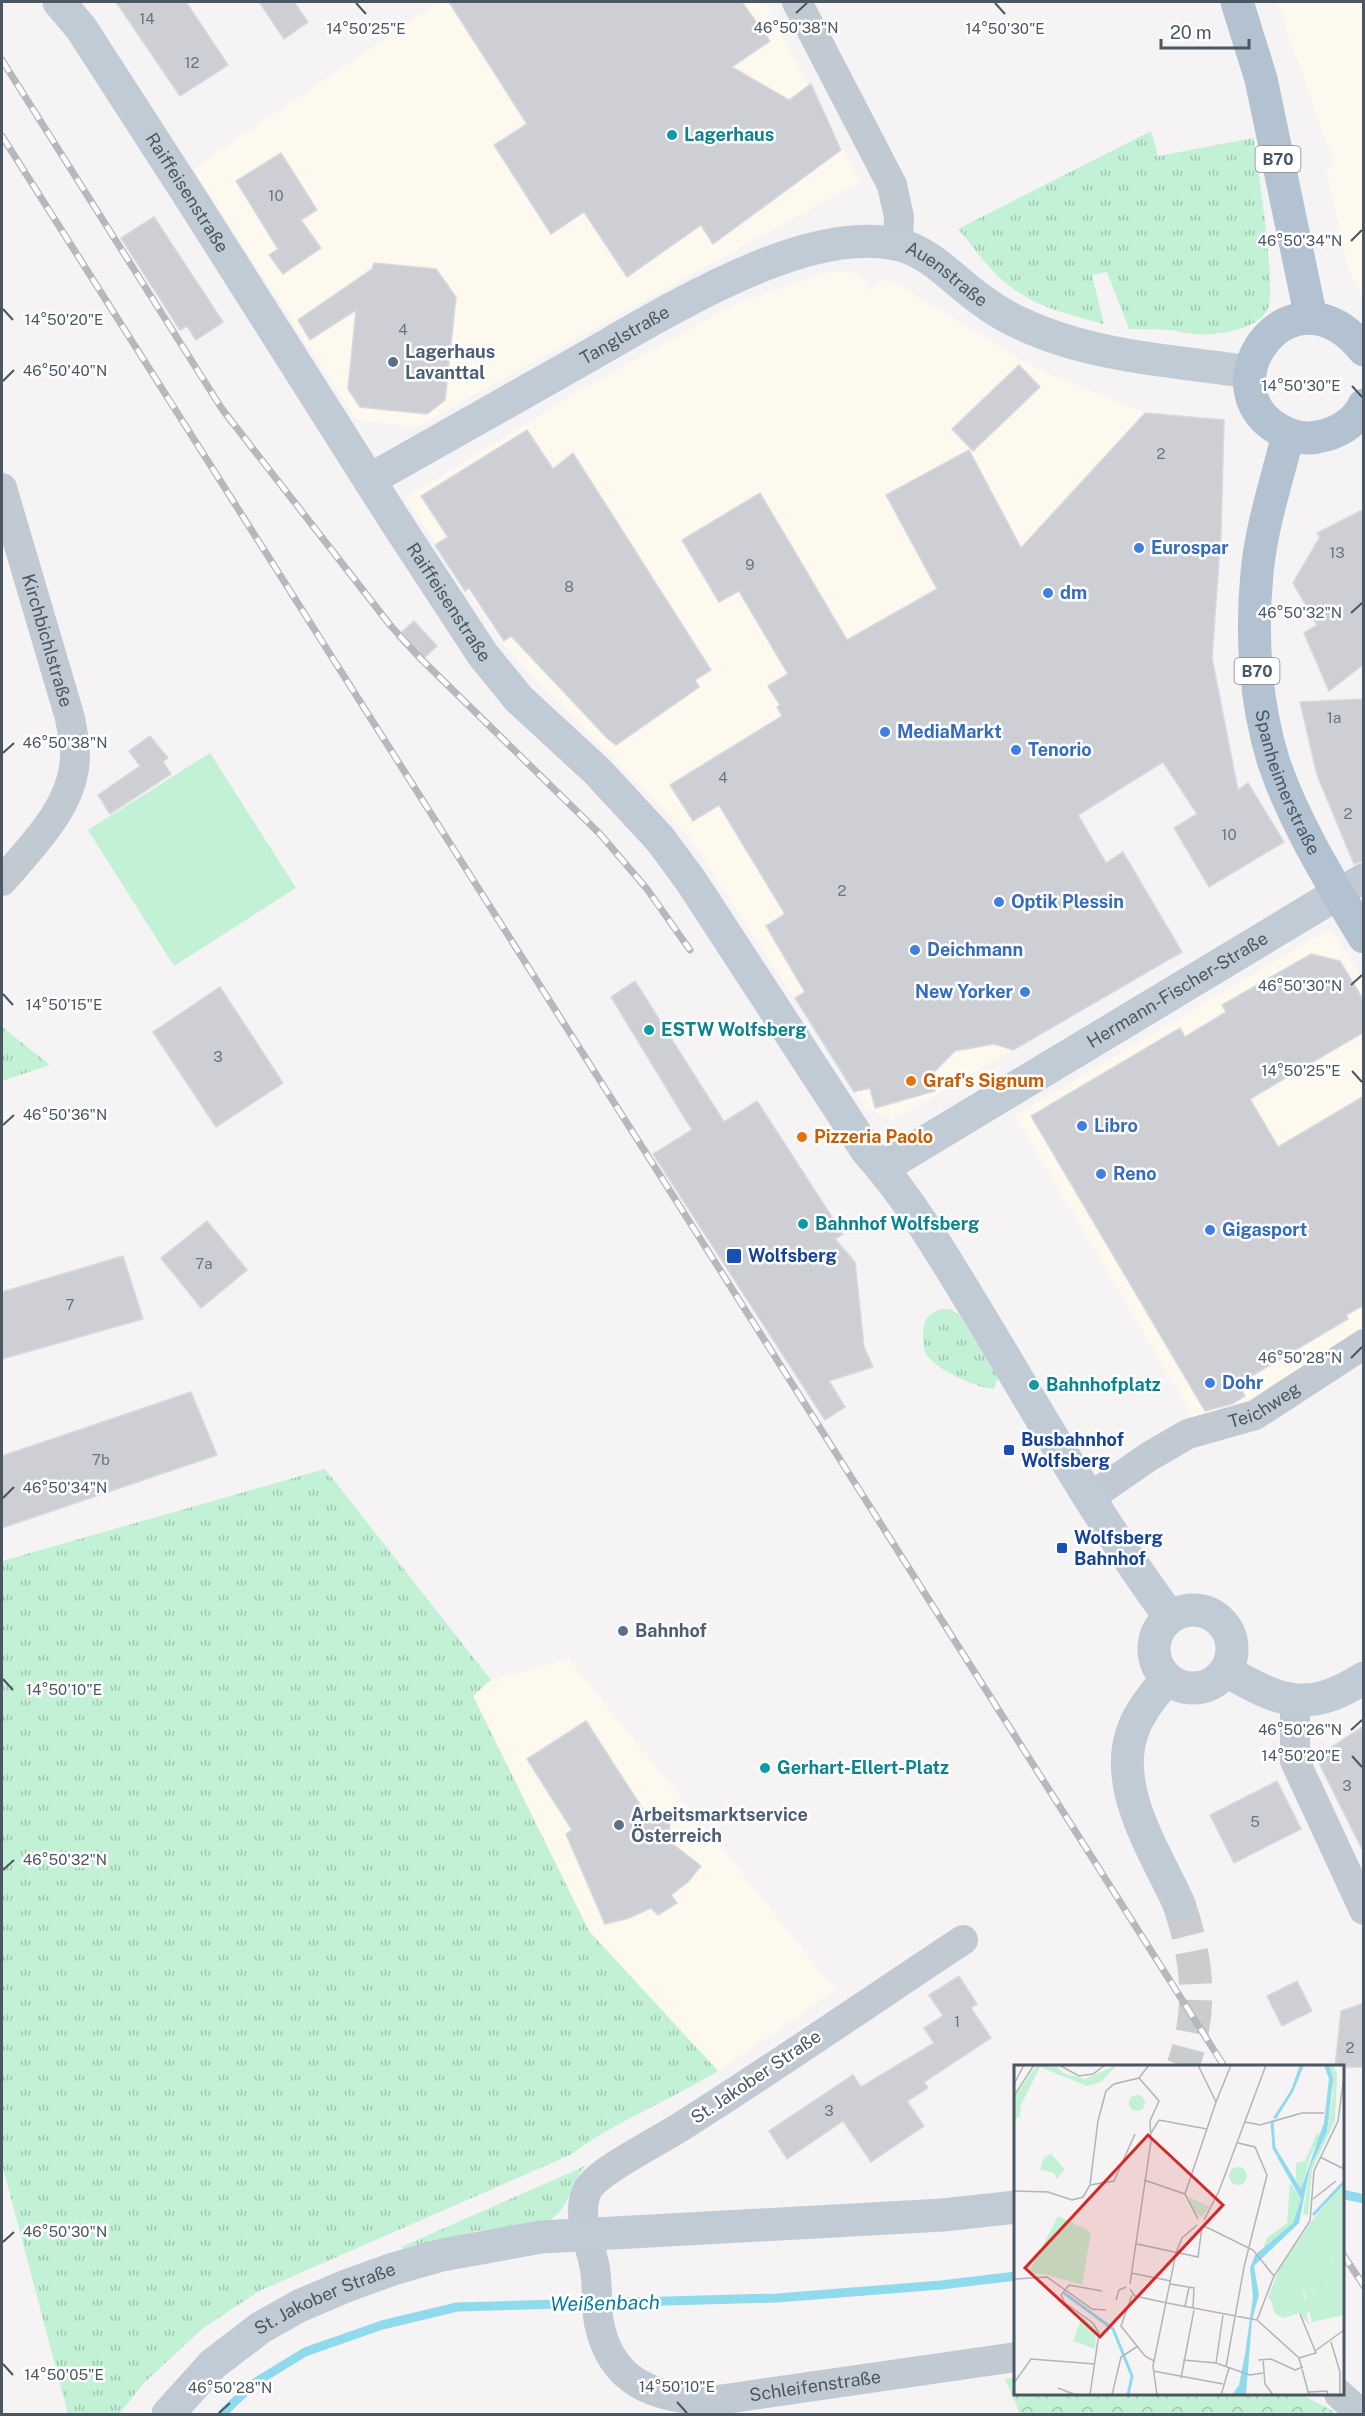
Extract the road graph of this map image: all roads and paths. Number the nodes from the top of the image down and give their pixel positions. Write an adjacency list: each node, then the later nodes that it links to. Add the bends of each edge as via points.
1 (59, 2): 10 (street, Raiffeisenstraße, via 81,28 190,196)
2 (797, 2): 4 (street, Auenstraße, via 892,185 899,218)
3 (1237, 2): 5 (main road, B70, via 1261,79)
4 (898, 244): 7 (street, Auenstraße, via 931,260 981,300 1019,323 1056,339); 10 (street, Tanglstraße, via 869,240 834,244 780,258 705,290)
5 (1311, 318): 6 (main road, via 1332,322 1350,333); 7 (main road, via 1290,321 1270,333 1256,350)
6 (1364, 350)
7 (1250, 372): 9 (main road, via 1258,410 1271,425)
8 (1363, 409): 9 (main road, via 1347,426 1329,435 1309,439)
9 (1288, 435): 13 (main road, Spanheimerstraße / B70, via 1257,572 1255,636 1260,697 1274,762 1293,808)
10 (369, 480): 15 (street, Raiffeisenstraße, via 483,655 519,699 597,771 660,839)
11 (2, 488): 12 (street, Kirchbichlstraße, via 70,718 75,756 70,784 60,806 43,833)
12 (2, 881)
13 (1350, 886): 14 (main road, Spanheimerstraße / B70); 15 (street, Hermann-Fischer-Straße)
14 (1364, 937)
15 (882, 1168): 17 (street, via 929,1233)
16 (1364, 1344): 17 (street, Teichweg, via 1255,1415 1188,1434)
17 (1089, 1498): 18 (street)
18 (1170, 1617): 19 (street, via 1189,1610 1217,1617 1232,1642 1233,1652); 21 (street, via 1162,1624 1154,1645 1154,1658)
19 (1226, 1671): 21 (street, via 1219,1679 1198,1688 1176,1685); 22 (street, via 1252,1686)
20 (1364, 1678): 22 (street, via 1342,1692)
21 (1167, 1679): 23 (street, via 1135,1726 1128,1753 1128,1780 1134,1807)
22 (1295, 1701): 24 (street, via 1295,1761)
23 (1179, 1904)
24 (1364, 1910)
25 (963, 1940): 27 (street, St. Jakober Straße, via 682,2126 608,2170 589,2187 584,2200)
26 (1014, 2207): 27 (street, St. Jakober Straße, via 943,2215)
27 (586, 2234): 28 (street, Schleifenstraße, via 595,2268 603,2340 622,2371 652,2391 711,2401); 30 (street, St. Jakober Straße, via 541,2237 442,2255 393,2269 299,2306 260,2328 213,2364)
28 (1014, 2358)
29 (1340, 2395): 31 (street)
30 (168, 2415)
31 (1361, 2415)

